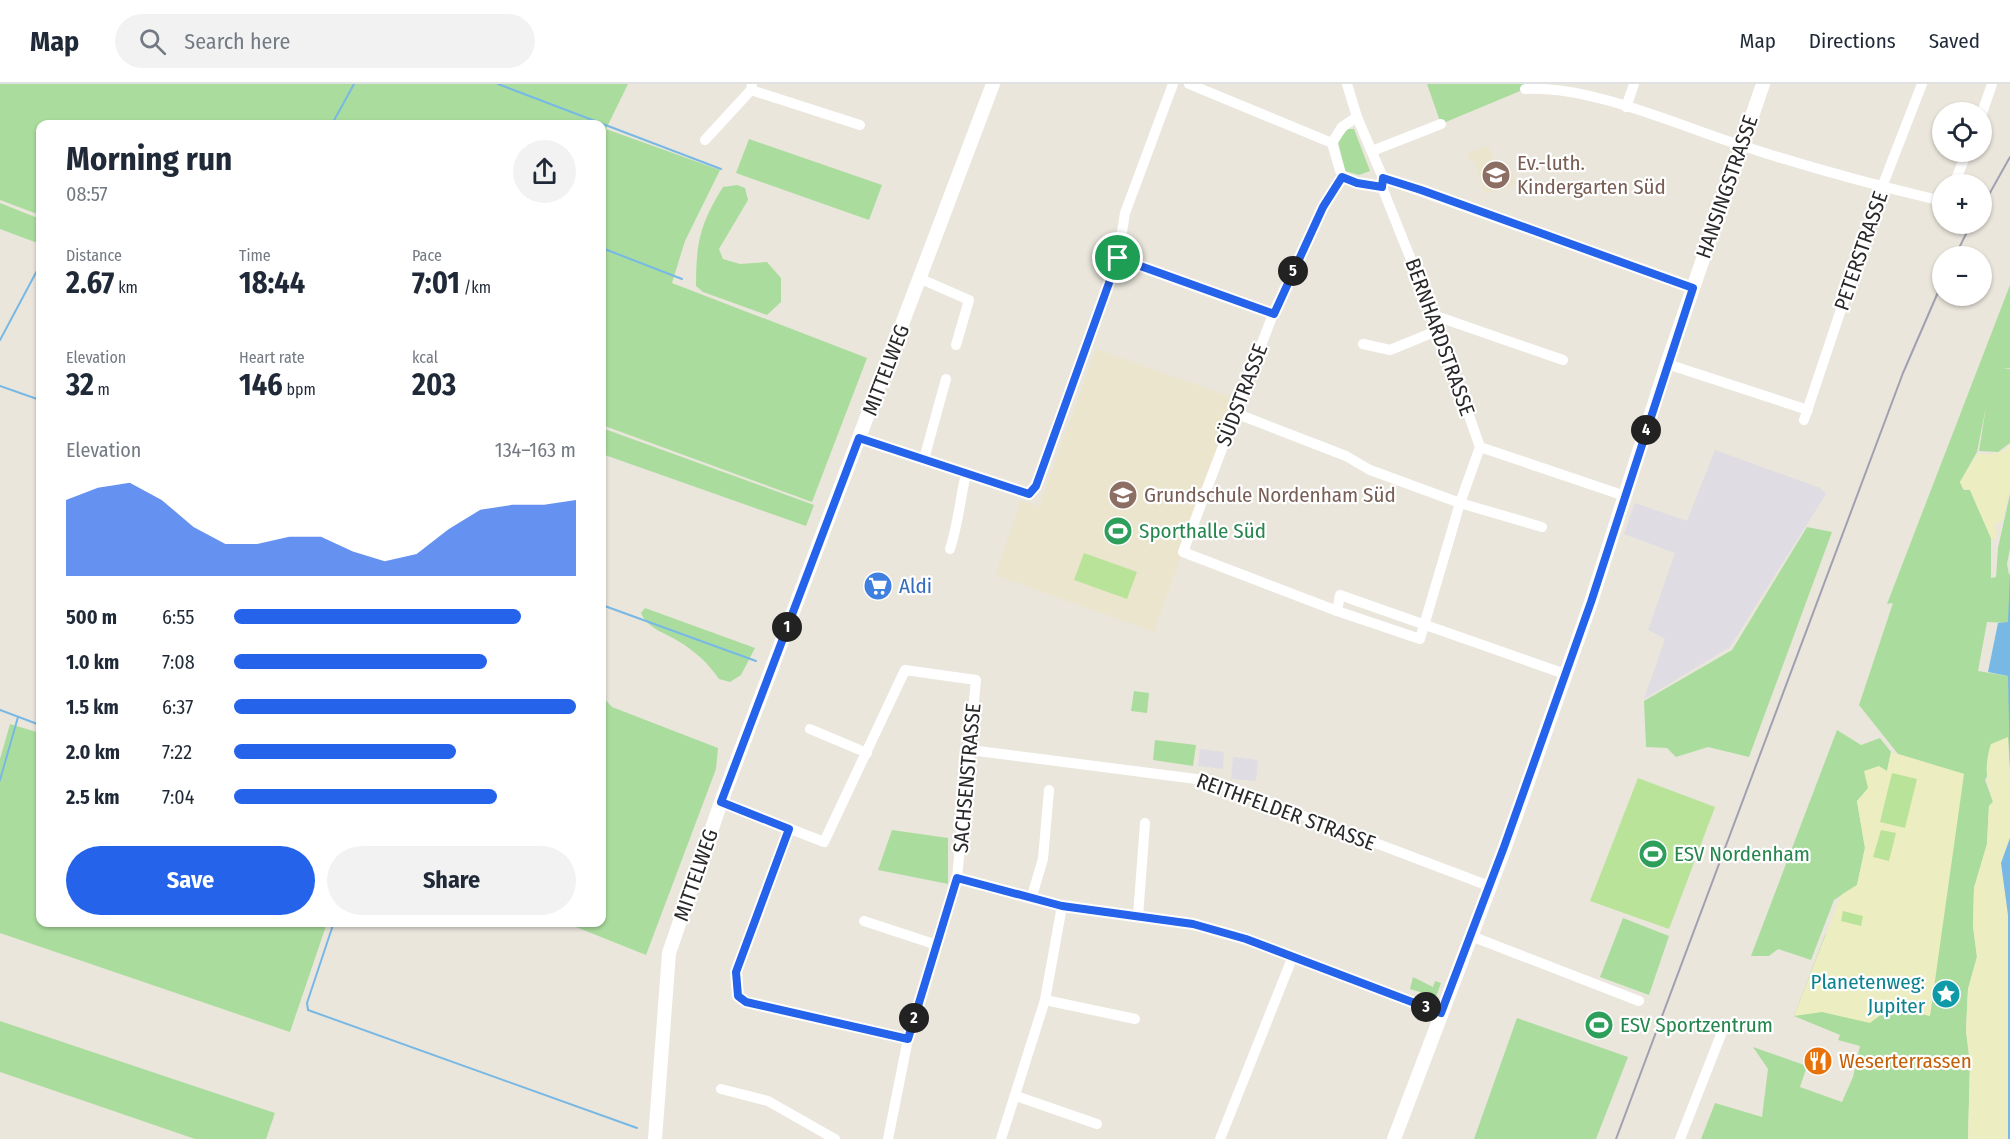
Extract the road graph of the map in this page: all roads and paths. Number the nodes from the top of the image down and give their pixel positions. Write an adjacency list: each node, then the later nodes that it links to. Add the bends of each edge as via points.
1 (993, 84): 25 (street, MITTELWEG)
2 (1173, 84): 24 (street, via 1125,213)
3 (1189, 84): 17 (street)
4 (1347, 84): 13 (street, BERNHARDSTRASSE)
5 (1634, 84): 12 (street)
6 (1763, 84): 18 (street, HANSINGSTRASSE)
7 (1922, 84): 22 (street, PETERSTRASSE)
8 (1992, 84): 11 (street)
9 (751, 87): 15 (street); 16 (street)
10 (1525, 89): 12 (street, via 1550,88)
11 (1986, 102)
12 (1626, 107): 18 (street)
13 (1357, 117): 17 (street, via 1342,127); 19 (street, BERNHARDSTRASSE)
14 (1441, 124): 19 (street)
15 (860, 125)
16 (705, 140)
17 (1332, 143): 20 (street)
18 (1741, 146): 22 (street); 26 (street, HANSINGSTRASSE)
19 (1372, 151): 21 (street, BERNHARDSTRASSE)
20 (1342, 177): 21 (street, via 1357,183); 27 (street, SÜDSTRASSE, via 1323,207)
21 (1382, 183): 26 (street); 28 (street, BERNHARDSTRASSE)
22 (1882, 187): 23 (street); 33 (street, PETERSTRASSE, via 1806,415)
23 (1932, 199)
24 (1118, 258): 27 (street); 39 (street, via 1036,486 1029,494)
25 (921, 279): 31 (street, via 969,300); 36 (street, MITTELWEG)
26 (1693, 288): 33 (street, HANSINGSTRASSE)
27 (1274, 314): 35 (street, SÜDSTRASSE)
28 (1433, 315): 29 (street, BERNHARDSTRASSE); 32 (street)
29 (1439, 330): 30 (street, via 1390,351); 37 (street, BERNHARDSTRASSE)
30 (1362, 344)
31 (956, 345)
32 (1563, 360)
33 (1667, 364): 40 (street, HANSINGSTRASSE)
34 (946, 379): 38 (street)
35 (1235, 413): 41 (street); 44 (street, SÜDSTRASSE, via 1183,552)
36 (859, 438): 38 (street); 51 (street, MITTELWEG)
37 (1480, 447): 40 (street); 41 (street)
38 (924, 459): 39 (street)
39 (966, 474): 43 (street)
40 (1625, 496): 46 (street, HANSINGSTRASSE)
41 (1460, 503): 42 (street); 45 (street)
42 (1542, 526)
43 (950, 549)
44 (1337, 611): 45 (street, via 1420,639); 45 (street, via 1340,595)
45 (1424, 624): 46 (street)
46 (1565, 674): 55 (street, HANSINGSTRASSE)
47 (810, 729): 49 (street)
48 (970, 750): 49 (street, SACHSENSTRASSE, via 976,680 905,670); 54 (street, SACHSENSTRASSE); 55 (street, REITHFELDER STRASSE, via 1212,781)
49 (867, 753): 53 (street, SACHSENSTRASSE, via 824,842)
50 (1048, 790): 56 (street, via 1043,860)
51 (721, 802): 53 (street, SACHSENSTRASSE); 72 (street, MITTELWEG, via 669,953)
52 (1145, 823): 58 (street)
53 (789, 829): 68 (street, via 736,972 738,996 746,1002)
54 (957, 878): 56 (street); 61 (street, SACHSENSTRASSE)
55 (1489, 886): 60 (street, HANSINGSTRASSE)
56 (1031, 899): 57 (street)
57 (1062, 906): 58 (street); 63 (street)
58 (1138, 916): 62 (street, via 1193,924)
59 (864, 921): 61 (street)
60 (1471, 936): 64 (street); 65 (street, HANSINGSTRASSE)
61 (937, 945): 68 (street, SACHSENSTRASSE)
62 (1293, 956): 65 (street); 76 (street)
63 (1045, 1000): 66 (street); 70 (street)
64 (1639, 1001)
65 (1441, 1013): 77 (street, HANSINGSTRASSE)
66 (1135, 1019)
67 (1722, 1032): 78 (street)
68 (908, 1039): 74 (street, SACHSENSTRASSE)
69 (721, 1089): 73 (street, via 768,1101)
70 (1016, 1096): 71 (street); 75 (street)
71 (1096, 1124)
72 (655, 1139)
73 (835, 1139)
74 (888, 1139)
75 (1001, 1139)
76 (1221, 1139)
77 (1394, 1139)
78 (1680, 1139)

